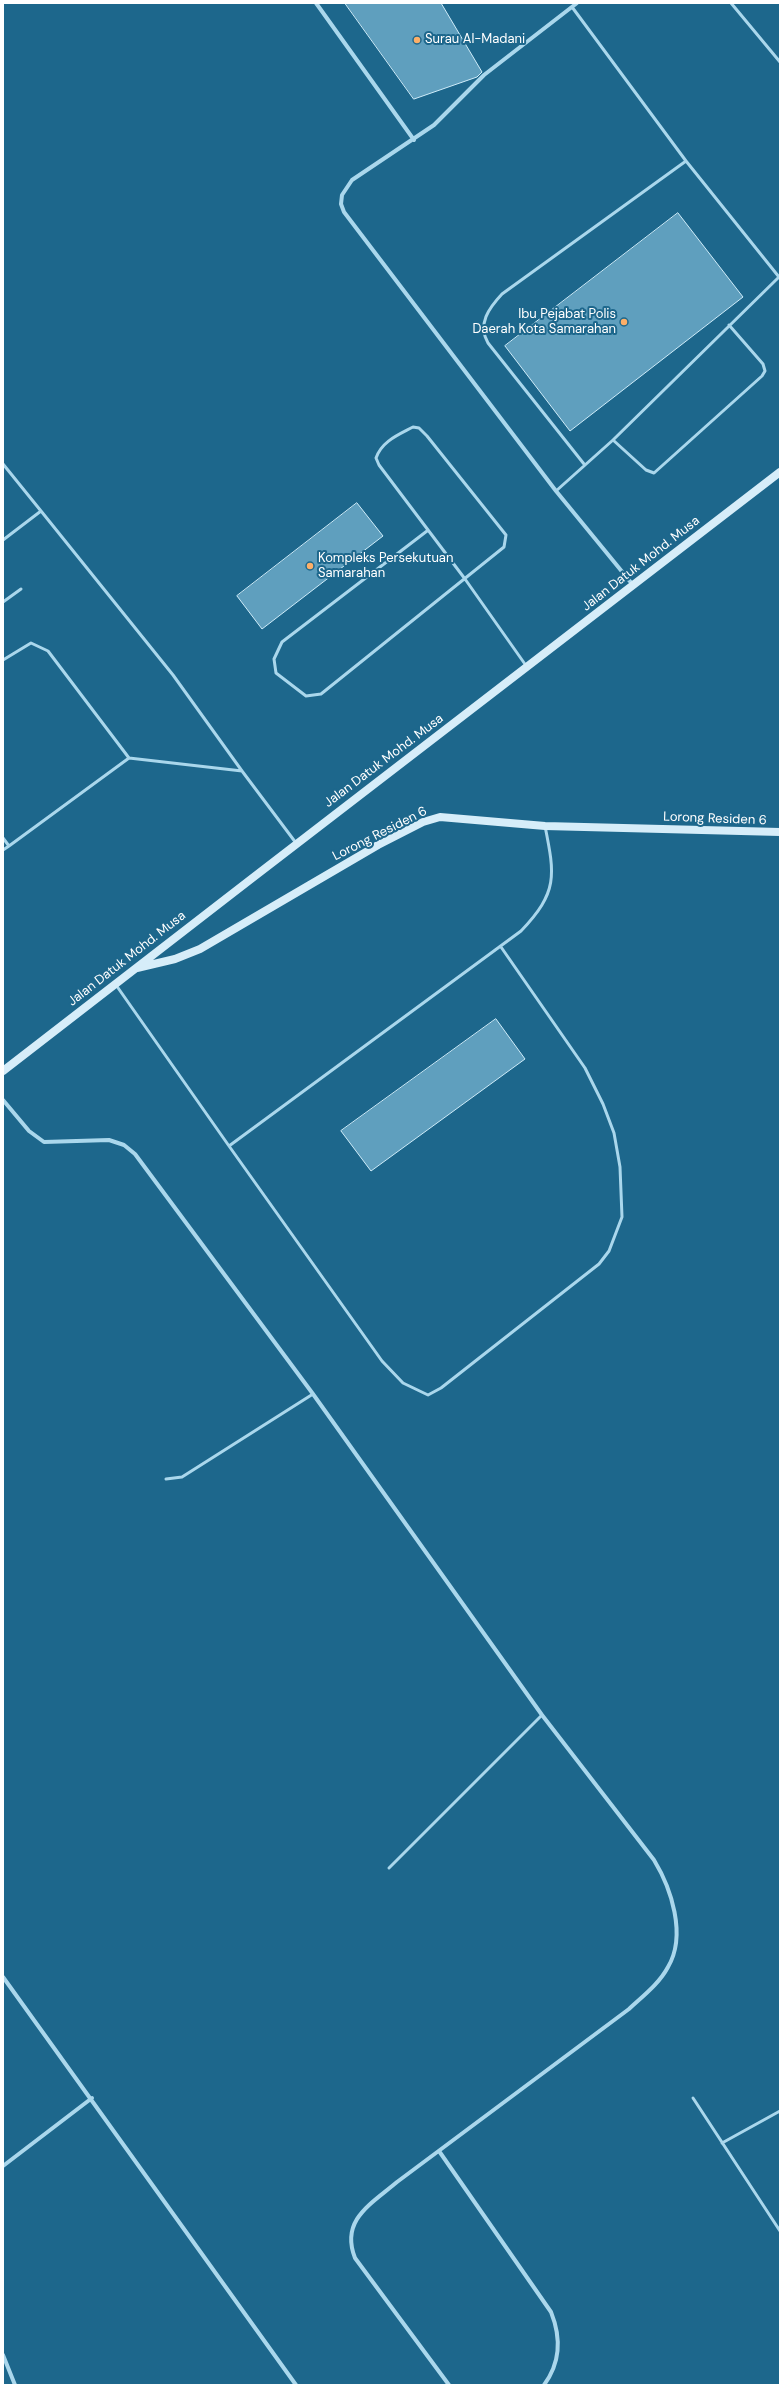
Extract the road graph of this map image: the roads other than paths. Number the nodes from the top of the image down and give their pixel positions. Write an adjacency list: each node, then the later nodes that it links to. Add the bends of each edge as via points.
1 (316, 3): 6 (street)
2 (576, 3): 4 (street)
3 (731, 3): 5 (lane)
4 (572, 7): 6 (street, via 484,75 434,125); 7 (lane)
5 (780, 62)
6 (414, 140): 14 (street, via 352,180 342,195 341,204 344,212)
7 (686, 161): 8 (lane); 12 (lane, via 502,294 487,311 483,326 488,343)
8 (780, 277): 9 (lane)
9 (730, 325): 10 (lane); 10 (lane, via 763,364 765,371 762,376 654,473 646,470)
10 (613, 440): 12 (lane)
11 (3, 464): 15 (lane)
12 (584, 464): 14 (lane)
13 (780, 472): 19 (main road, Jalan Datuk Mohd. Musa)
14 (556, 491): 19 (street)
15 (41, 511): 17 (lane); 25 (lane, via 173,675)
16 (427, 531): 18 (lane); 18 (lane, via 376,458 385,443 413,427 419,428 427,436 506,535 504,547 500,552); 18 (lane, via 288,637 276,652 276,673 302,694 310,697 321,694)
17 (3, 540)
18 (466, 579): 23 (lane)
19 (633, 586): 23 (main road, Jalan Datuk Mohd. Musa)
20 (21, 589): 21 (lane)
21 (3, 602)
22 (3, 660): 24 (lane, via 31,644 48,651)
23 (527, 668): 29 (main road, Jalan Datuk Mohd. Musa)
24 (129, 758): 25 (lane); 30 (lane)
25 (242, 771): 29 (lane)
26 (545, 826): 27 (main road, Lorong Residen 6); 32 (lane, via 552,864 551,884 547,897 532,919); 33 (main road, Lorong Residen 6, via 440,817 423,822 371,849 200,949 175,959)
27 (780, 832)
28 (3, 838): 30 (lane)
29 (296, 843): 33 (main road, Jalan Datuk Mohd. Musa)
30 (9, 846): 31 (lane)
31 (3, 850)
32 (501, 947): 37 (lane); 37 (lane, via 585,1068 597,1091 618,1150 622,1217 609,1251 599,1264 441,1388 428,1394 407,1386 391,1371)
33 (134, 968): 34 (main road, Jalan Datuk Mohd. Musa)
34 (115, 984): 35 (main road, Jalan Datuk Mohd. Musa); 37 (lane)
35 (3, 1071)
36 (3, 1100): 38 (street, via 29,1131 44,1142 109,1140 124,1145 135,1154)
37 (229, 1146)
38 (313, 1394): 39 (lane, via 182,1477); 40 (street)
39 (166, 1479)
40 (542, 1715): 41 (lane); 47 (street, via 663,1875 672,1899 676,1922 672,1958 656,1985 629,2009)
41 (389, 1868)
42 (3, 1977): 43 (street)
43 (92, 2098): 48 (street); 52 (street)
44 (693, 2098): 46 (lane)
45 (780, 2111): 46 (lane)
46 (722, 2143): 49 (lane)
47 (439, 2151): 53 (street, via 363,2210 352,2228 350,2238 355,2258); 54 (street, via 551,2312 558,2329 559,2347)
48 (3, 2166)
49 (780, 2231)
50 (3, 2355): 51 (street)
51 (15, 2385)
52 (296, 2385)
53 (449, 2385)
54 (544, 2385)

